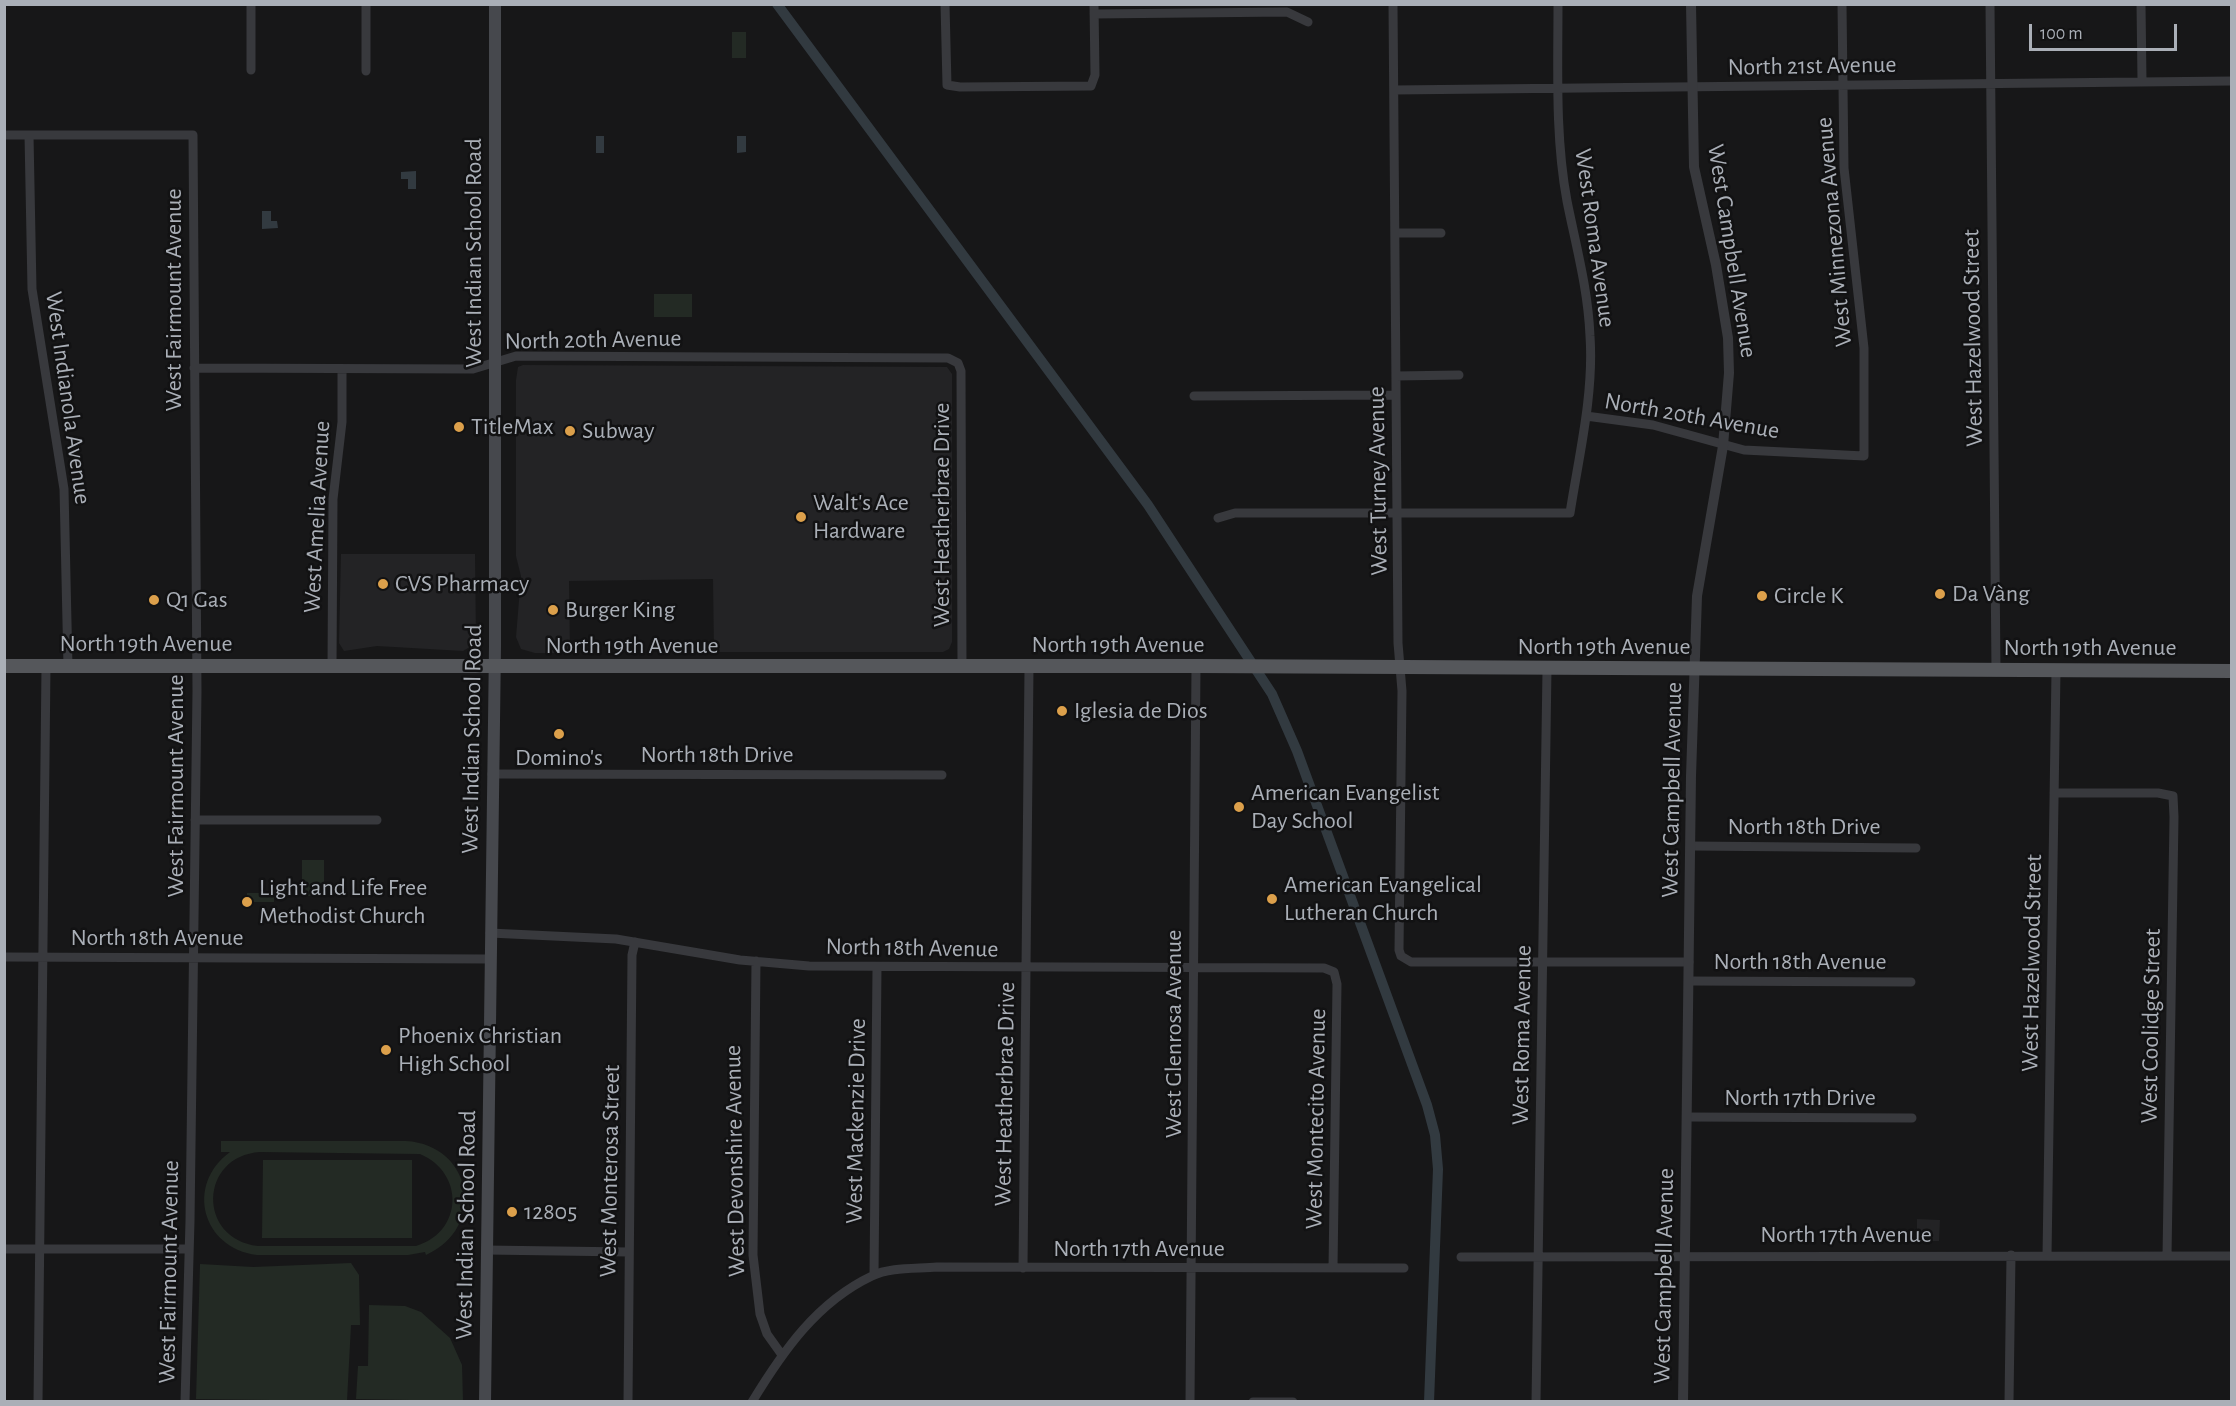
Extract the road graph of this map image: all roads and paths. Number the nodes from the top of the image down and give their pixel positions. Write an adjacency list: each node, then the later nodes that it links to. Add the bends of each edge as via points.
1 (251, 4): 13 (street)
2 (366, 4): 14 (street)
3 (495, 4): 26 (main road, West Indian School Road)
4 (945, 4): 11 (street, via 947,85 1091,86 1095,75)
5 (1393, 4): 21 (street, West Turney Avenue)
6 (1558, 4): 19 (street, West Roma Avenue)
7 (1691, 4): 20 (street, West Campbell Avenue)
8 (1842, 4): 18 (street, West Minnezona Avenue)
9 (1990, 4): 17 (street, West Hazelwood Street)
10 (2141, 4): 15 (street)
11 (1094, 9): 12 (street, via 1287,12)
12 (1308, 22)
13 (251, 70)
14 (366, 70)
15 (2142, 81): 16 (street, North 21st Avenue); 17 (street, North 21st Avenue)
16 (2232, 81)
17 (1991, 82): 18 (street, North 21st Avenue); 51 (street, West Hazelwood Street)
18 (1843, 86): 20 (street, North 21st Avenue); 36 (street, West Minnezona Avenue, via 1844,168 1864,348)
19 (1558, 87): 20 (street, North 21st Avenue); 21 (street, North 21st Avenue); 34 (street, West Roma Avenue, via 1567,200 1585,282 1591,339)
20 (1691, 87): 35 (street, West Campbell Avenue, via 1694,167 1728,339)
21 (1394, 90): 25 (street, West Turney Avenue)
22 (4, 135): 23 (street)
23 (29, 135): 28 (street, West Fairmount Avenue, via 193,135); 42 (street, West Indianola Avenue, via 32,289 65,499)
24 (1442, 232): 25 (street)
25 (1396, 233): 31 (street, West Turney Avenue)
26 (495, 360): 27 (street, North 20th Avenue, via 516,356 948,358); 29 (street, North 20th Avenue, via 472,369); 45 (main road, West Indian School Road)
27 (958, 363): 46 (street, West Heatherbrae Drive, via 962,371)
28 (194, 368): 29 (street, North 20th Avenue); 43 (street, West Fairmount Avenue)
29 (342, 369): 44 (street, West Amelia Avenue, via 342,422 333,499)
30 (1459, 375): 31 (street)
31 (1396, 376): 32 (street, West Turney Avenue)
32 (1396, 395): 33 (street); 37 (street, West Turney Avenue)
33 (1194, 396)
34 (1586, 416): 35 (street, North 20th Avenue, via 1653,425); 37 (street, West Roma Avenue, via 1570,513)
35 (1723, 446): 36 (street, North 20th Avenue); 50 (street, West Campbell Avenue, via 1699,579)
36 (1864, 456)
37 (1397, 513): 38 (street, via 1235,513); 48 (street, West Turney Avenue)
38 (1218, 518)
39 (4, 666): 40 (main road, North 19th Avenue)
40 (46, 666): 42 (main road, North 19th Avenue); 65 (street)
41 (1196, 666): 47 (main road, North 19th Avenue); 48 (main road, North 19th Avenue); 73 (street, West Glenrosa Avenue)
42 (68, 667): 43 (main road, North 19th Avenue)
43 (196, 667): 44 (main road, North 19th Avenue); 57 (street, West Fairmount Avenue)
44 (332, 667): 45 (main road, North 19th Avenue)
45 (495, 668): 46 (main road, North 19th Avenue); 54 (main road, West Indian School Road)
46 (962, 668): 47 (main road, North 19th Avenue)
47 (1029, 668): 72 (street, West Heatherbrae Drive)
48 (1400, 668): 49 (main road, North 19th Avenue); 63 (street, West Turney Avenue, via 1397,942)
49 (1547, 669): 50 (main road, North 19th Avenue); 69 (street, West Roma Avenue)
50 (1695, 669): 51 (main road, North 19th Avenue); 59 (street, West Campbell Avenue)
51 (1996, 671): 52 (main road, North 19th Avenue)
52 (2056, 671): 53 (main road, North 19th Avenue); 56 (street, West Hazelwood Street)
53 (2232, 671)
54 (492, 774): 55 (street, North 18th Drive); 61 (main road, West Indian School Road)
55 (942, 775)
56 (2054, 793): 87 (street, West Hazelwood Street); 88 (street, West Coolidge Street, via 2172,796 2175,817)
57 (195, 820): 58 (street); 66 (street, West Fairmount Avenue)
58 (378, 820)
59 (1691, 846): 60 (street, North 18th Drive); 70 (street, West Campbell Avenue)
60 (1916, 848)
61 (490, 933): 62 (street, North 18th Avenue); 67 (main road, West Indian School Road)
62 (634, 942): 68 (street, North 18th Avenue); 83 (street, West Monterosa Street)
63 (1401, 956): 69 (street, North 18th Avenue, via 1411,962)
64 (4, 957): 65 (street, North 18th Avenue)
65 (43, 957): 66 (street, North 18th Avenue); 81 (street)
66 (194, 958): 67 (street, North 18th Avenue); 80 (street, West Fairmount Avenue)
67 (490, 960): 82 (main road, West Indian School Road)
68 (756, 961): 71 (street, North 18th Avenue); 96 (street, West Devonshire Avenue, via 753,1255 760,1314 767,1334)
69 (1543, 962): 70 (street, North 18th Avenue); 84 (street, West Roma Avenue)
70 (1689, 962): 75 (street, West Campbell Avenue)
71 (877, 968): 72 (street, North 18th Avenue); 95 (street, West Mackenzie Drive)
72 (1025, 968): 73 (street, North 18th Avenue); 91 (street, West Heatherbrae Drive)
73 (1194, 968): 74 (street, North 18th Avenue, via 1324,968); 94 (street, West Glenrosa Avenue)
74 (1334, 972): 92 (street, West Montecito Avenue, via 1337,984)
75 (1689, 981): 76 (street, North 18th Avenue); 77 (street, West Campbell Avenue)
76 (1911, 982)
77 (1687, 1117): 78 (street, North 17th Drive); 85 (street, West Campbell Avenue)
78 (1912, 1118)
79 (4, 1249): 81 (street)
80 (189, 1249): 81 (street); 98 (street, West Fairmount Avenue)
81 (40, 1250): 97 (street)
82 (486, 1250): 83 (street); 99 (main road, West Indian School Road)
83 (629, 1252): 100 (street, West Monterosa Street)
84 (1538, 1255): 85 (street, North 17th Avenue); 90 (street, North 17th Avenue); 105 (street, West Roma Avenue)
85 (1685, 1255): 86 (street, North 17th Avenue); 106 (street, West Campbell Avenue)
86 (2012, 1256): 87 (street, North 17th Avenue); 107 (street)
87 (2046, 1256): 88 (street, North 17th Avenue)
88 (2167, 1256): 89 (street, North 17th Avenue)
89 (2232, 1256)
90 (1461, 1257)
91 (1023, 1268): 94 (street, North 17th Avenue); 95 (street, North 17th Avenue, via 937,1267)
92 (1333, 1268): 93 (street, North 17th Avenue); 94 (street, North 17th Avenue)
93 (1404, 1268)
94 (1191, 1269): 102 (street, West Glenrosa Avenue)
95 (874, 1275): 96 (street, via 820,1310)
96 (782, 1354): 101 (street)
97 (38, 1401)
98 (185, 1401)
99 (485, 1401)
100 (628, 1401)
101 (752, 1401)
102 (1190, 1401)
103 (1252, 1401): 104 (street)
104 (1293, 1401)
105 (1536, 1401)
106 (1683, 1401)
107 (2009, 1401)

